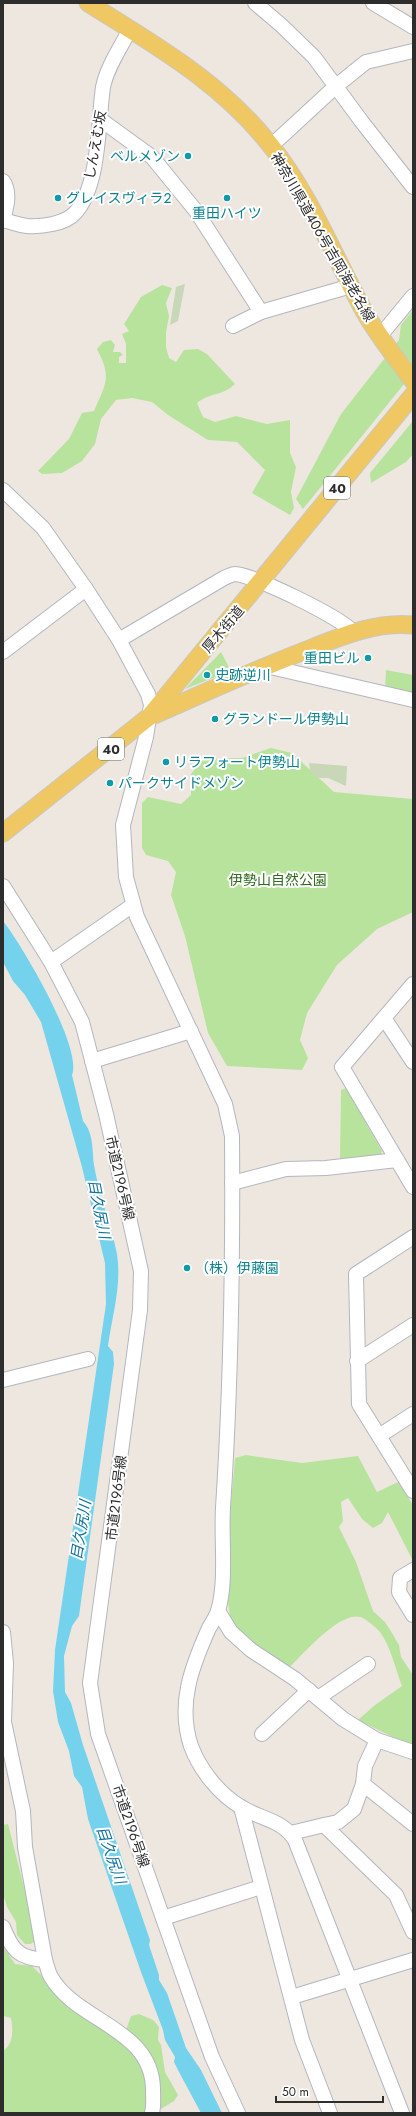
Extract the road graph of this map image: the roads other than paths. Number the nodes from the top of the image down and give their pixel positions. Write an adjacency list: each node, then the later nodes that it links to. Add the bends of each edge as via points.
1 (88, 3): 5 (main road, 神奈川県道406号吉岡海老名線)
2 (255, 3): 7 (street, via 314,57)
3 (373, 3): 4 (street)
4 (413, 27)
5 (130, 29): 8 (street, しんえむ坂, via 104,86); 9 (main road, 神奈川県道406号吉岡海老名線, via 166,51 216,88)
6 (413, 51): 7 (street, via 366,62)
7 (335, 87): 9 (street); 11 (street)
8 (101, 120): 12 (street, しんえむ坂, via 89,184 74,214 47,225 27,226); 15 (street, via 152,157 196,211)
9 (271, 146): 13 (main road, 神奈川県道406号吉岡海老名線, via 320,226)
10 (3, 181): 12 (street, via 8,188 8,200)
11 (413, 187)
12 (3, 220)
13 (351, 286): 15 (street); 17 (main road, 神奈川県道406号吉岡海老名線)
14 (413, 296): 17 (street)
15 (261, 312): 16 (street)
16 (233, 326)
17 (382, 340): 18 (main road, 神奈川県道406号吉岡海老名線)
18 (413, 381)
19 (413, 394): 21 (main road, 厚木街道 / 40)
20 (3, 490): 22 (street, via 43,528)
21 (261, 582): 24 (street, via 343,623); 25 (street, via 235,574 224,578); 29 (main road, 厚木街道 / 40)
22 (86, 589): 25 (street); 26 (street)
23 (413, 625): 24 (main road, 40, via 369,628)
24 (353, 632): 27 (main road, 40)
25 (119, 640): 29 (street)
26 (3, 652)
27 (266, 666): 28 (street); 29 (main road, 40)
28 (413, 700)
29 (157, 706): 30 (main road, 厚木街道 / 40); 32 (street, via 123,825 126,877)
30 (3, 833)
31 (3, 886): 33 (street, 市道2196号線)
32 (133, 905): 33 (street); 36 (street)
33 (51, 962): 37 (street, 市道2196号線, via 82,1022)
34 (413, 984): 35 (street)
35 (384, 1018): 38 (street); 39 (street, via 342,1067)
36 (191, 1031): 37 (street); 40 (street, via 225,1104 232,1136)
37 (92, 1061): 68 (street, 市道2196号線, via 141,1271 140,1310 90,1683 98,1734)
38 (413, 1062)
39 (397, 1160): 40 (street, via 326,1168 286,1169); 41 (street)
40 (232, 1183): 51 (street, via 230,1399 222,1527 223,1573)
41 (413, 1186)
42 (413, 1237): 45 (street, via 356,1274)
43 (413, 1325): 45 (street)
44 (88, 1359): 46 (street)
45 (357, 1361): 48 (street, via 359,1404)
46 (3, 1380)
47 (413, 1414): 48 (street)
48 (379, 1436): 49 (street)
49 (413, 1491)
50 (413, 1570): 52 (street, via 400,1578 398,1592)
51 (218, 1611): 56 (street, via 231,1632 251,1650); 63 (street, via 189,1680 185,1701 186,1724 191,1746 201,1767 219,1790)
52 (413, 1615)
53 (3, 1632): 54 (street)
54 (4, 1663): 57 (street)
55 (368, 1664): 56 (street)
56 (313, 1694): 58 (street); 59 (street, via 343,1719)
57 (4, 1703): 61 (street)
58 (262, 1734)
59 (377, 1740): 60 (street); 62 (street, via 365,1766)
60 (413, 1752)
61 (7, 1760): 71 (street, via 23,1811 25,1847)
62 (362, 1784): 64 (street); 65 (street, via 354,1809 338,1822)
63 (241, 1807): 66 (street, via 284,1827); 67 (street)
64 (413, 1824)
65 (324, 1825): 66 (street); 70 (street, via 396,1895)
66 (291, 1833): 73 (street)
67 (261, 1887): 68 (street); 74 (street)
68 (163, 1918): 76 (street, 市道2196号線, via 212,2057)
69 (3, 1927): 71 (street, via 10,1946 21,1954)
70 (413, 1932)
71 (45, 1960): 75 (street, via 51,1977 67,1996 134,2043 146,2060 153,2077)
72 (413, 1960): 73 (street)
73 (351, 1979): 74 (street); 78 (street)
74 (292, 1997): 77 (street, via 302,2040)
75 (152, 2113)
76 (238, 2113)
77 (330, 2113)
78 (402, 2113)

